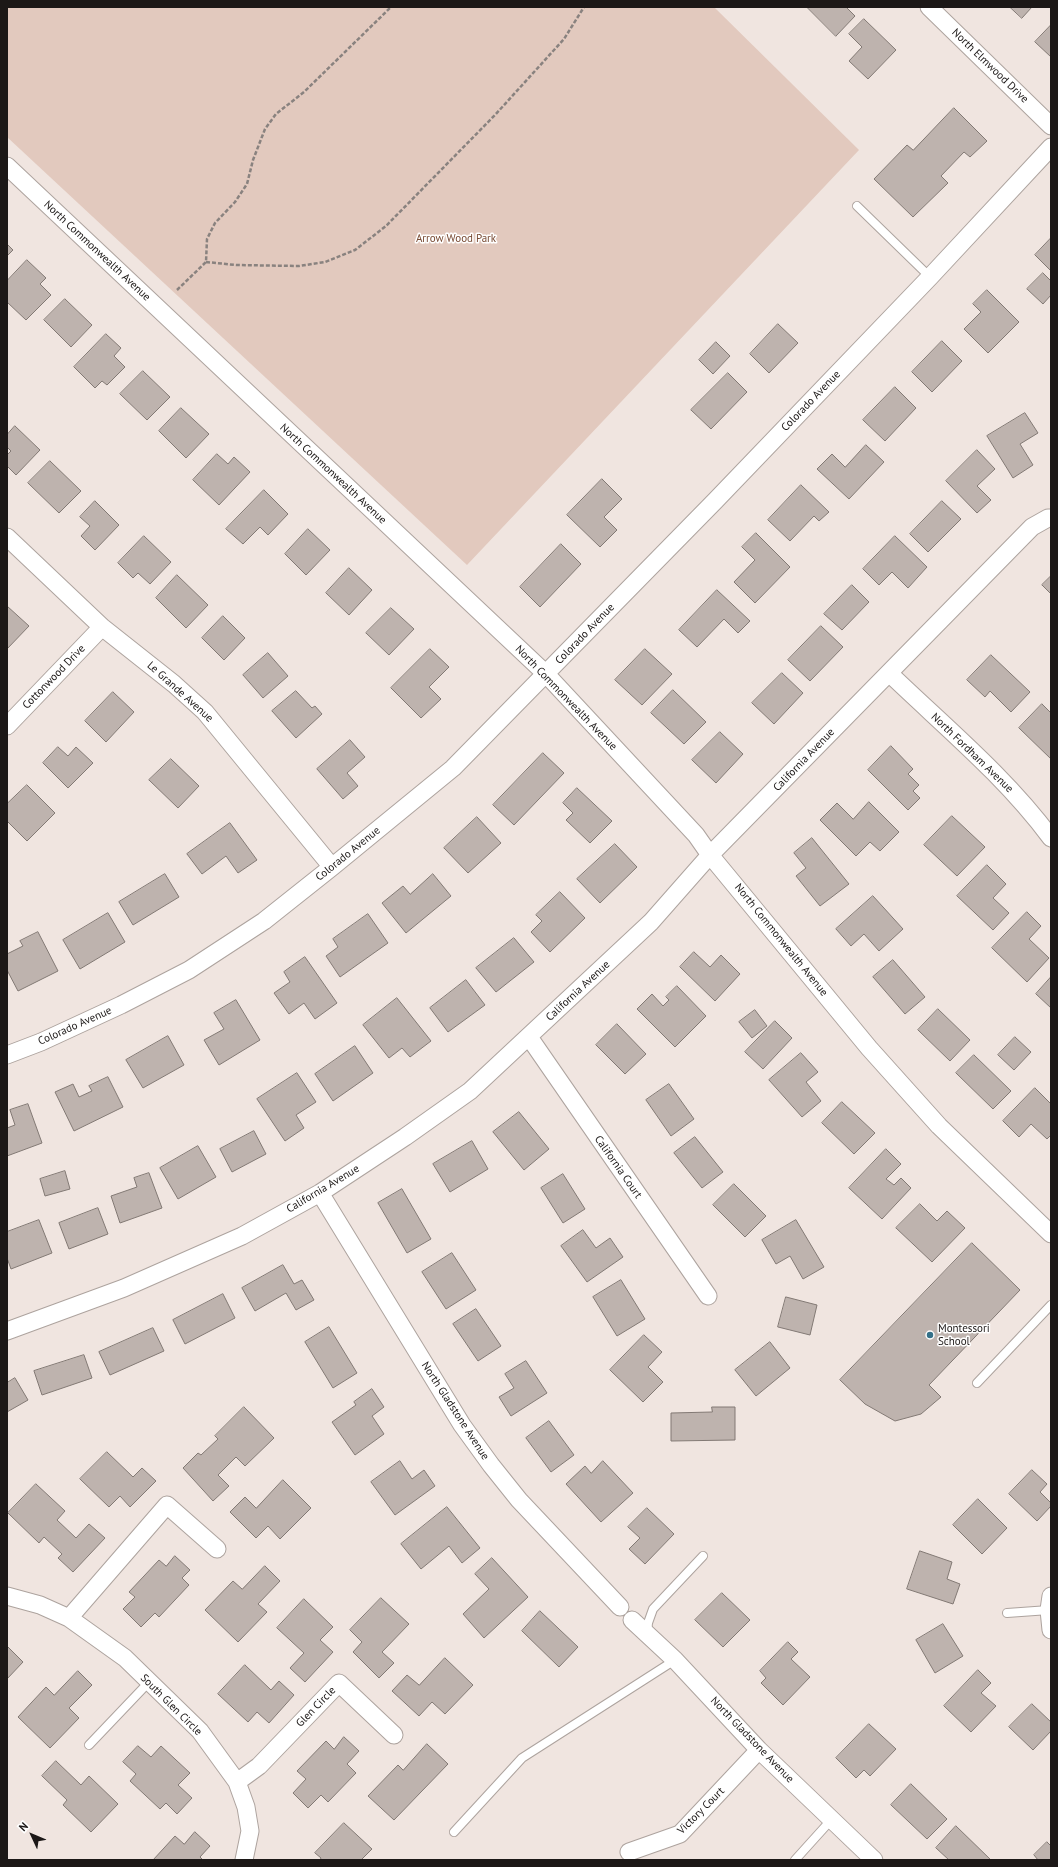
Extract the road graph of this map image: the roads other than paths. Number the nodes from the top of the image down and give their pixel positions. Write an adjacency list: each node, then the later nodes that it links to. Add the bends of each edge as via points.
1 (929, 7): 2 (street, North Elmwood Drive)
2 (1051, 126)
3 (1051, 147): 6 (street, Colorado Avenue)
4 (7, 166): 11 (street, North Commonwealth Avenue)
5 (857, 206): 6 (lane)
6 (930, 276): 11 (street, Colorado Avenue, via 715,502)
7 (1051, 518): 10 (street, California Avenue, via 1032,526)
8 (7, 537): 9 (street, Le Grande Avenue)
9 (102, 627): 12 (street, Cottonwood Drive); 15 (street, Le Grande Avenue, via 205,712)
10 (889, 673): 13 (street, North Fordham Avenue, via 1005,784); 14 (street, California Avenue)
11 (546, 674): 14 (street, North Commonwealth Avenue, via 696,835); 15 (street, Colorado Avenue, via 453,768)
12 (7, 726)
13 (1051, 838)
14 (710, 855): 16 (street, California Avenue, via 651,922); 19 (street, North Commonwealth Avenue, via 869,1048 939,1126)
15 (332, 867): 17 (street, Colorado Avenue, via 264,920 189,970 121,1005)
16 (529, 1037): 18 (street, California Avenue, via 470,1091); 20 (street, California Court)
17 (7, 1055)
18 (320, 1193): 22 (street, California Avenue, via 242,1236 152,1276); 28 (street, North Gladstone Avenue, via 462,1425 490,1465 519,1500)
19 (1051, 1234)
20 (708, 1296)
21 (1051, 1305): 23 (lane)
22 (7, 1331)
23 (977, 1383)
24 (217, 1549): 30 (street, via 167,1505)
25 (703, 1556): 33 (lane, via 653,1609)
26 (7, 1596): 30 (street, South Glen Circle, via 40,1605)
27 (1050, 1603): 29 (lane); 32 (street)
28 (620, 1607)
29 (1007, 1613)
30 (69, 1618): 35 (street, South Glen Circle, via 125,1658)
31 (632, 1620): 33 (street, North Gladstone Avenue)
32 (1051, 1630)
33 (647, 1634): 34 (street, North Gladstone Avenue)
34 (675, 1660): 38 (street, North Gladstone Avenue); 41 (lane, via 522,1758)
35 (149, 1682): 37 (lane); 39 (street, South Glen Circle, via 200,1731)
36 (394, 1734): 39 (street, Glen Circle, via 339,1683 259,1766)
37 (90, 1745)
38 (759, 1750): 40 (street, North Gladstone Avenue); 42 (street, Victory Court, via 680,1834)
39 (237, 1782): 43 (street, South Glen Circle, via 246,1807 250,1831)
40 (832, 1819): 44 (lane); 45 (street, North Gladstone Avenue)
41 (454, 1832)
42 (629, 1852)
43 (244, 1860)
44 (795, 1860)
45 (874, 1860)

